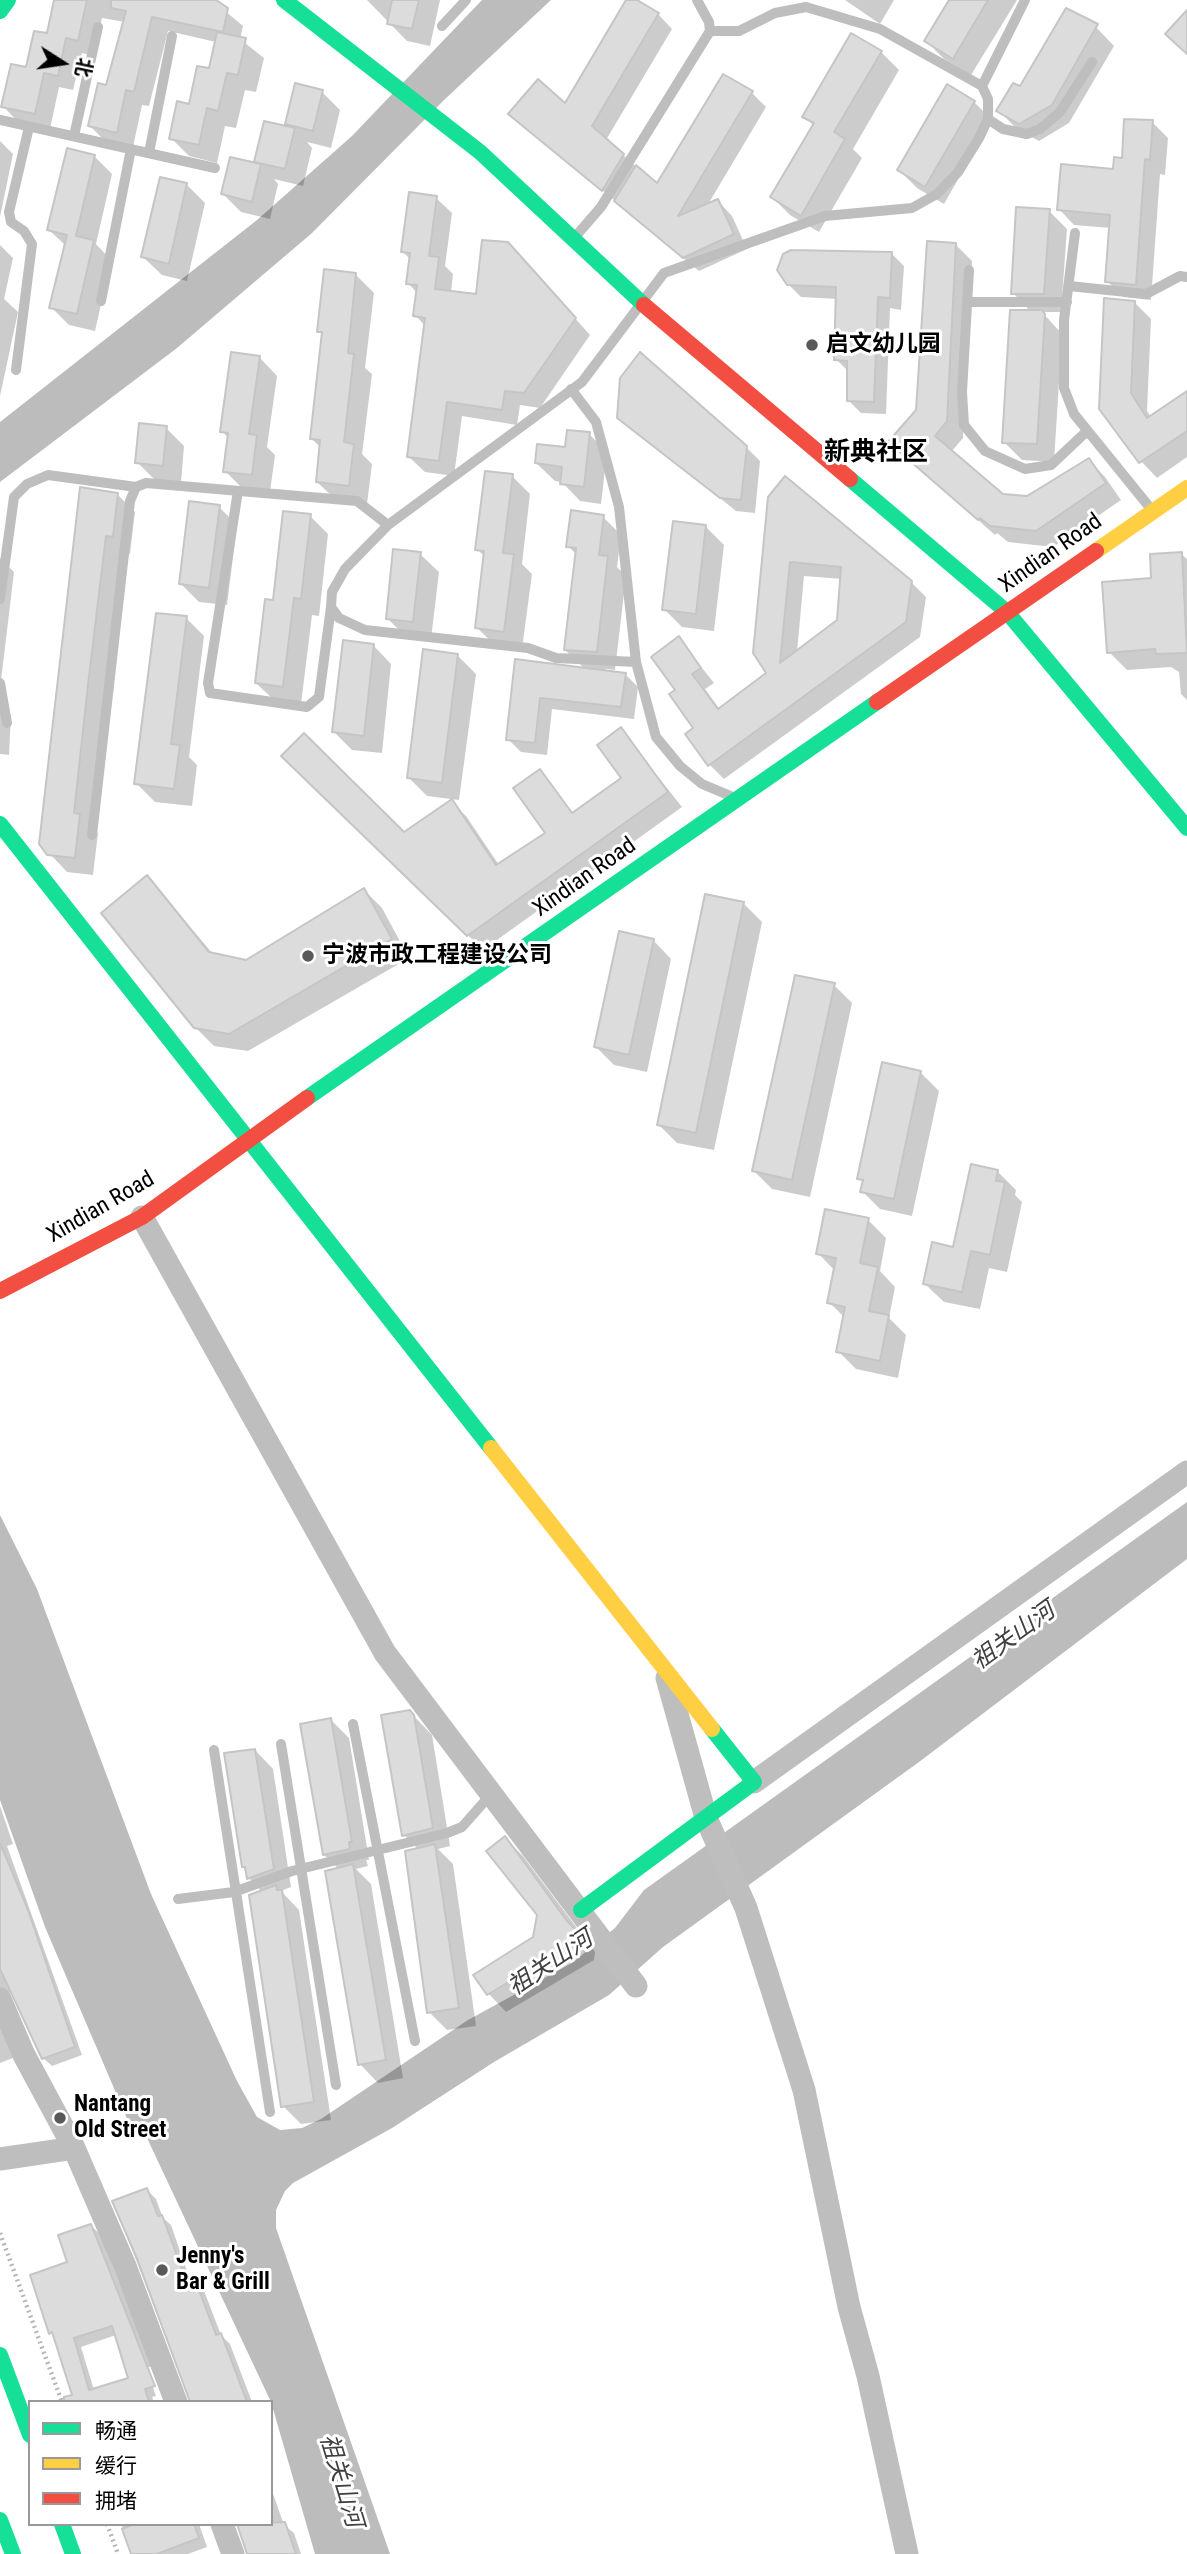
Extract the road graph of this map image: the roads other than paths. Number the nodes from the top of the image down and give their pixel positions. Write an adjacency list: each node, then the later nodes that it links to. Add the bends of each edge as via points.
1 (8, 0): 6 (street)
2 (284, 0): 21 (street, via 480,152)
3 (466, 0): 7 (lane)
4 (697, 0): 9 (lane)
5 (1025, 0): 12 (lane)
6 (0, 11)
7 (442, 26)
8 (99, 27): 16 (lane)
9 (710, 31): 12 (lane, via 739,31 775,13 806,6 880,29); 21 (lane, via 601,208)
10 (172, 36): 18 (lane)
11 (1092, 62): 13 (lane, via 1060,112 1040,129 1027,134 1003,129)
12 (982, 86): 13 (lane, via 988,99)
13 (988, 119): 28 (lane, via 958,172 937,194 912,208 824,216 787,229 664,273)
14 (0, 120): 15 (lane)
15 (29, 127): 16 (lane); 29 (lane, via 9,212 11,222 33,244)
16 (74, 136): 17 (lane)
17 (131, 149): 18 (lane); 25 (lane)
18 (149, 153): 19 (lane)
19 (215, 168)
20 (1076, 233): 24 (lane)
21 (574, 239): 28 (street)
22 (969, 270): 26 (lane)
23 (1187, 277): 24 (lane, via 1180,276 1146,294)
24 (1069, 286): 27 (lane)
25 (101, 301)
26 (967, 302): 27 (lane); 31 (lane, via 964,425 985,451 1025,469 1051,465)
27 (1067, 302): 31 (lane, via 1063,388)
28 (642, 303): 30 (lane, via 582,382); 39 (street)
29 (16, 370)
30 (571, 389): 36 (lane); 40 (lane, via 596,422 620,507)
31 (1087, 431): 35 (lane)
32 (136, 486): 34 (lane); 37 (lane, via 48,475 27,484 13,497); 46 (lane, via 130,501)
33 (1187, 488): 35 (street, Xindian Road)
34 (238, 491): 36 (lane, via 357,501); 38 (lane, via 210,693 307,707 318,697)
35 (1153, 511): 39 (street, Xindian Road)
36 (388, 525): 38 (lane, via 345,569 332,592)
37 (0, 599)
38 (331, 607): 40 (lane, via 346,624 365,630 528,648 556,658)
39 (1007, 612): 43 (street, Xindian Road); 45 (street)
40 (636, 662): 43 (lane, via 656,737 702,784)
41 (0, 683): 42 (lane)
42 (6, 723)
43 (737, 800): 47 (street, Xindian Road)
44 (0, 824): 47 (street)
45 (1187, 828)
46 (92, 835)
47 (247, 1139): 48 (street, Xindian Road); 51 (street)
48 (142, 1217): 49 (street, Xindian Road); 56 (street, via 385,1653)
49 (0, 1290)
50 (1187, 1472): 55 (street)
51 (665, 1668): 55 (street); 57 (street)
52 (353, 1724): 58 (lane)
53 (281, 1744): 59 (lane)
54 (214, 1751): 60 (lane)
55 (754, 1782): 57 (street)
56 (492, 1793): 58 (lane, via 462,1827); 62 (street)
57 (710, 1826): 62 (street); 79 (street, via 744,1904 804,2090)
58 (379, 1850): 59 (lane); 65 (lane)
59 (299, 1869): 60 (lane); 66 (lane)
60 (234, 1892): 61 (lane); 67 (lane)
61 (178, 1899)
62 (582, 1910): 63 (street)
63 (636, 1986)
64 (0, 1999): 68 (street)
65 (415, 2041)
66 (336, 2085)
67 (270, 2112)
68 (74, 2148): 69 (street); 71 (street)
69 (0, 2159)
70 (0, 2355): 72 (street)
71 (175, 2400)
72 (28, 2430)
73 (0, 2520): 76 (street)
74 (63, 2526): 77 (street)
75 (223, 2526): 78 (street)
76 (13, 2554)
77 (73, 2554)
78 (233, 2554)
79 (907, 2554)

